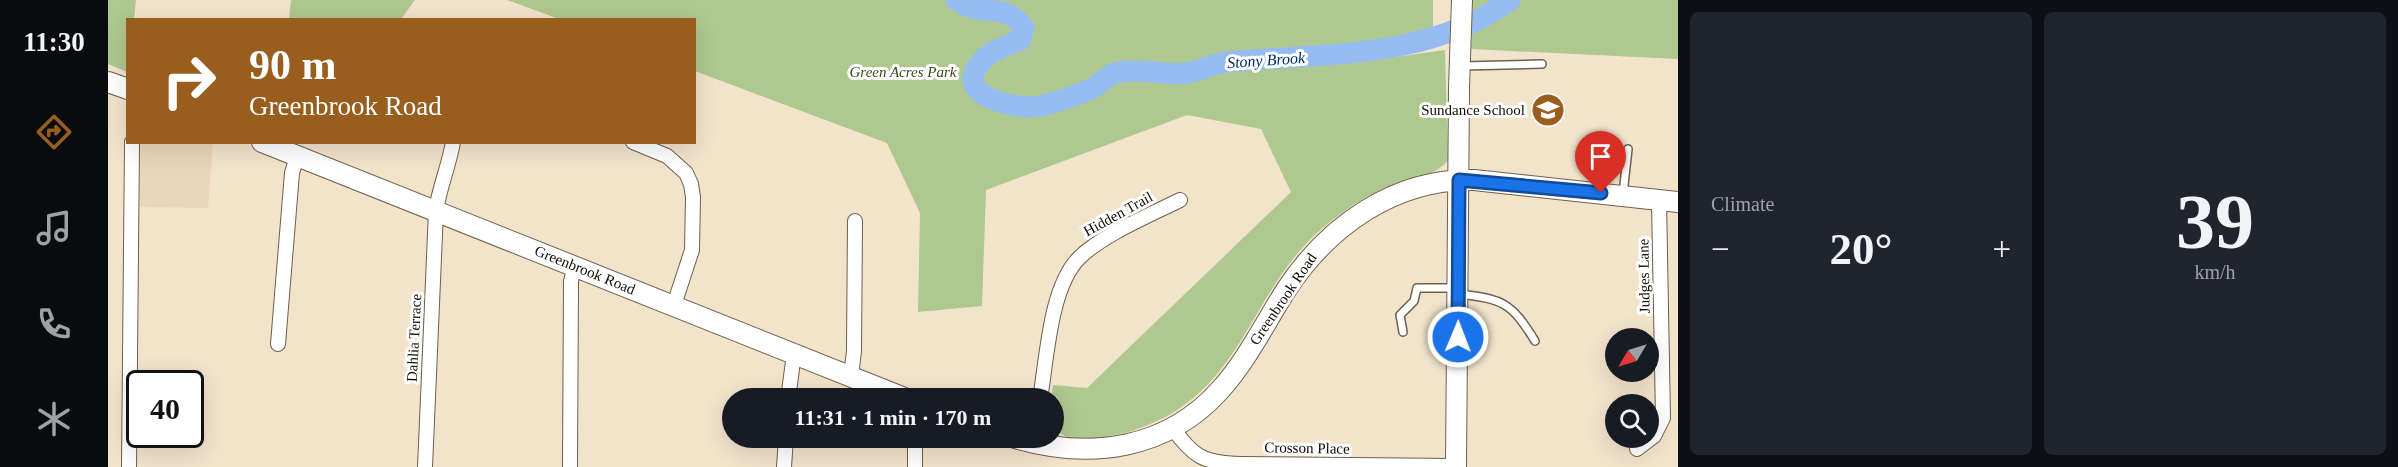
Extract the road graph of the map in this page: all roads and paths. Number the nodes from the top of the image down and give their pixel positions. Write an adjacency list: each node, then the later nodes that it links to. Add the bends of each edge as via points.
1 (1462, 2): 3 (street)
2 (1542, 64): 3 (lane)
3 (1460, 66): 12 (street)
4 (108, 82): 5 (street)
5 (126, 88)
6 (132, 144): 35 (street)
7 (267, 144): 11 (street, Greenbrook Road)
8 (453, 144): 16 (street, Dahlia Terrace)
9 (638, 144): 20 (street, via 667,156 686,173 691,184 692,250)
10 (1628, 149): 13 (lane)
11 (297, 156): 16 (street, Greenbrook Road); 23 (street, via 292,173)
12 (1459, 180): 13 (street, Greenbrook Road); 19 (street); 29 (street, Greenbrook Road, via 1433,183 1396,195 1340,227 1299,272 1228,380 1205,404)
13 (1623, 195): 15 (street, Greenbrook Road)
14 (1180, 200): 28 (street, Hidden Trail, via 1098,243 1072,266 1058,295)
15 (1669, 201): 33 (street, Judges Lane, via 1663,418 1654,436)
16 (436, 211): 18 (street, Greenbrook Road); 36 (street, Dahlia Terrace)
17 (855, 221): 25 (street, via 854,351)
18 (575, 266): 20 (street, Greenbrook Road); 37 (street, via 571,281)
19 (1458, 291): 21 (lane, via 1417,288 1414,302 1400,315); 22 (lane, via 1503,303 1519,314); 40 (street)
20 (674, 305): 24 (street, Greenbrook Road)
21 (1403, 332)
22 (1535, 340)
23 (278, 344)
24 (794, 354): 25 (street, Greenbrook Road); 26 (street)
25 (850, 376): 27 (street, Greenbrook Road)
26 (789, 388)
27 (880, 388)
28 (1042, 388)
29 (1172, 427): 32 (street, Greenbrook Road, via 1136,442 1097,449); 34 (street, Crosson Place, via 1198,456)
30 (785, 448): 38 (street)
31 (915, 448): 39 (street)
32 (1061, 448)
33 (1637, 449)
34 (1228, 465): 40 (street, Crosson Place)
35 (129, 467)
36 (425, 467)
37 (570, 467)
38 (784, 467)
39 (915, 467)
40 (1456, 467)

